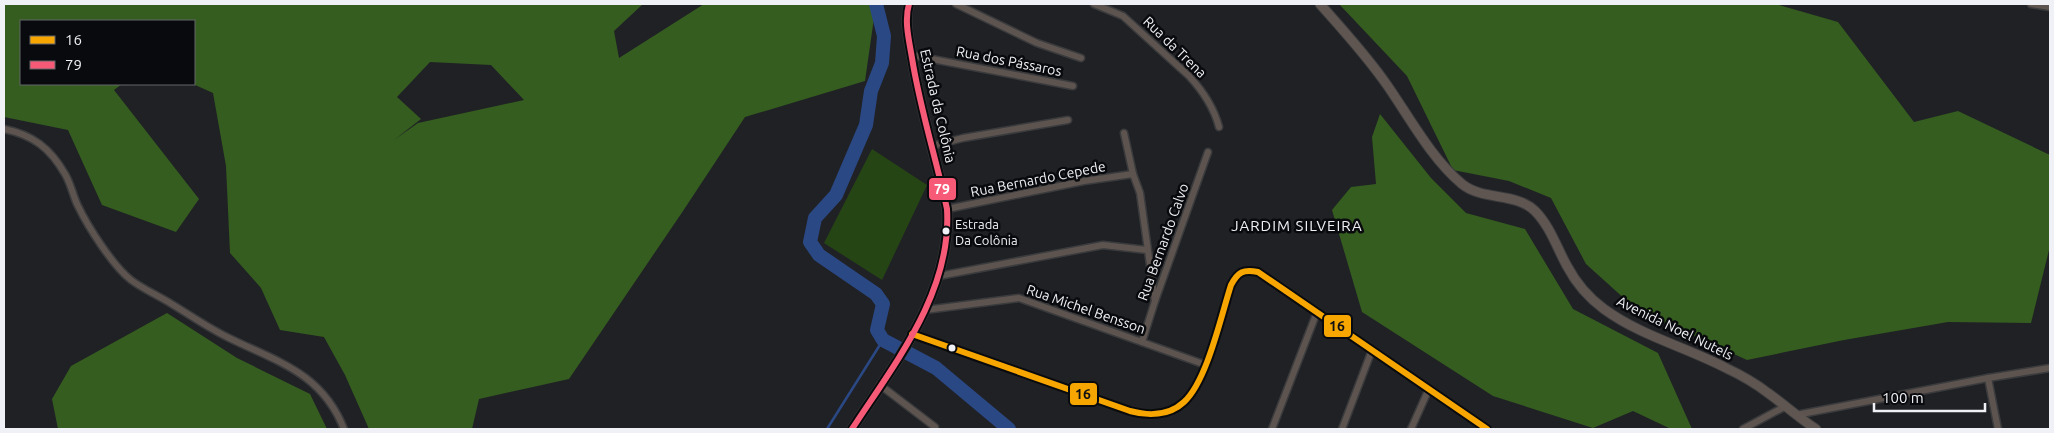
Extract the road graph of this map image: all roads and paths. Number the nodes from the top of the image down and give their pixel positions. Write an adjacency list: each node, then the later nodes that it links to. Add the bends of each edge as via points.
1 (909, 4): 7 (street, Estrada da Colônia, via 907,20)
2 (956, 4): 8 (street, via 1037,43)
3 (1094, 4): 11 (street, Rua da Trena, via 1122,16 1189,76 1198,85)
4 (1320, 4): 31 (street, Avenida Noel Nutels, via 1386,83 1451,174 1481,194 1516,201 1533,209 1550,231 1576,281 1599,304 1643,331 1725,367)
5 (2031, 4): 6 (street)
6 (2050, 7)
7 (911, 55): 9 (street, Rua dos Pássaros); 14 (street, Estrada da Colônia)
8 (1080, 58)
9 (1073, 86)
10 (1068, 120): 14 (street)
11 (1219, 127)
12 (4, 129): 34 (street, via 32,137 44,146 65,174 78,207 95,235 130,280 204,325 300,374 319,388 333,406)
13 (1124, 133): 16 (street)
14 (932, 146): 17 (street, Estrada da Colônia)
15 (1208, 152): 20 (street, Rua Bernardo Calvo)
16 (1133, 174): 17 (street, Rua Bernardo Cepede); 18 (street, via 1140,193)
17 (947, 209): 19 (street, Estrada da Colônia, via 948,230)
18 (1147, 250): 19 (street, via 1103,245); 20 (street)
19 (939, 276): 21 (street, Estrada da Colônia)
20 (1155, 301): 24 (street, Rua Bernardo Calvo)
21 (924, 310): 23 (street, Estrada da Colônia); 24 (street, Rua Michel Bensson, via 1019,298)
22 (1317, 312): 25 (street); 26 (street, via 1258,272 1245,270 1231,285); 36 (street)
23 (912, 334): 26 (street, via 1141,414 1164,413 1185,402); 29 (street, Estrada da Colônia)
24 (1142, 342): 26 (street, Rua Michel Bensson)
25 (1372, 350): 30 (street); 37 (street)
26 (1206, 366)
27 (2050, 368): 28 (street)
28 (1988, 378): 32 (street); 42 (street)
29 (880, 385): 33 (street); 35 (street, Estrada da Colônia)
30 (1428, 391): 38 (street); 39 (street)
31 (1786, 406): 32 (street, Avenida Noel Nutels); 40 (street)
32 (1796, 415): 41 (street, Avenida Noel Nutels)
33 (936, 426)
34 (344, 429)
35 (852, 429)
36 (1272, 429)
37 (1342, 429)
38 (1411, 429)
39 (1487, 429)
40 (1743, 429)
41 (1816, 429)
42 (1998, 429)

